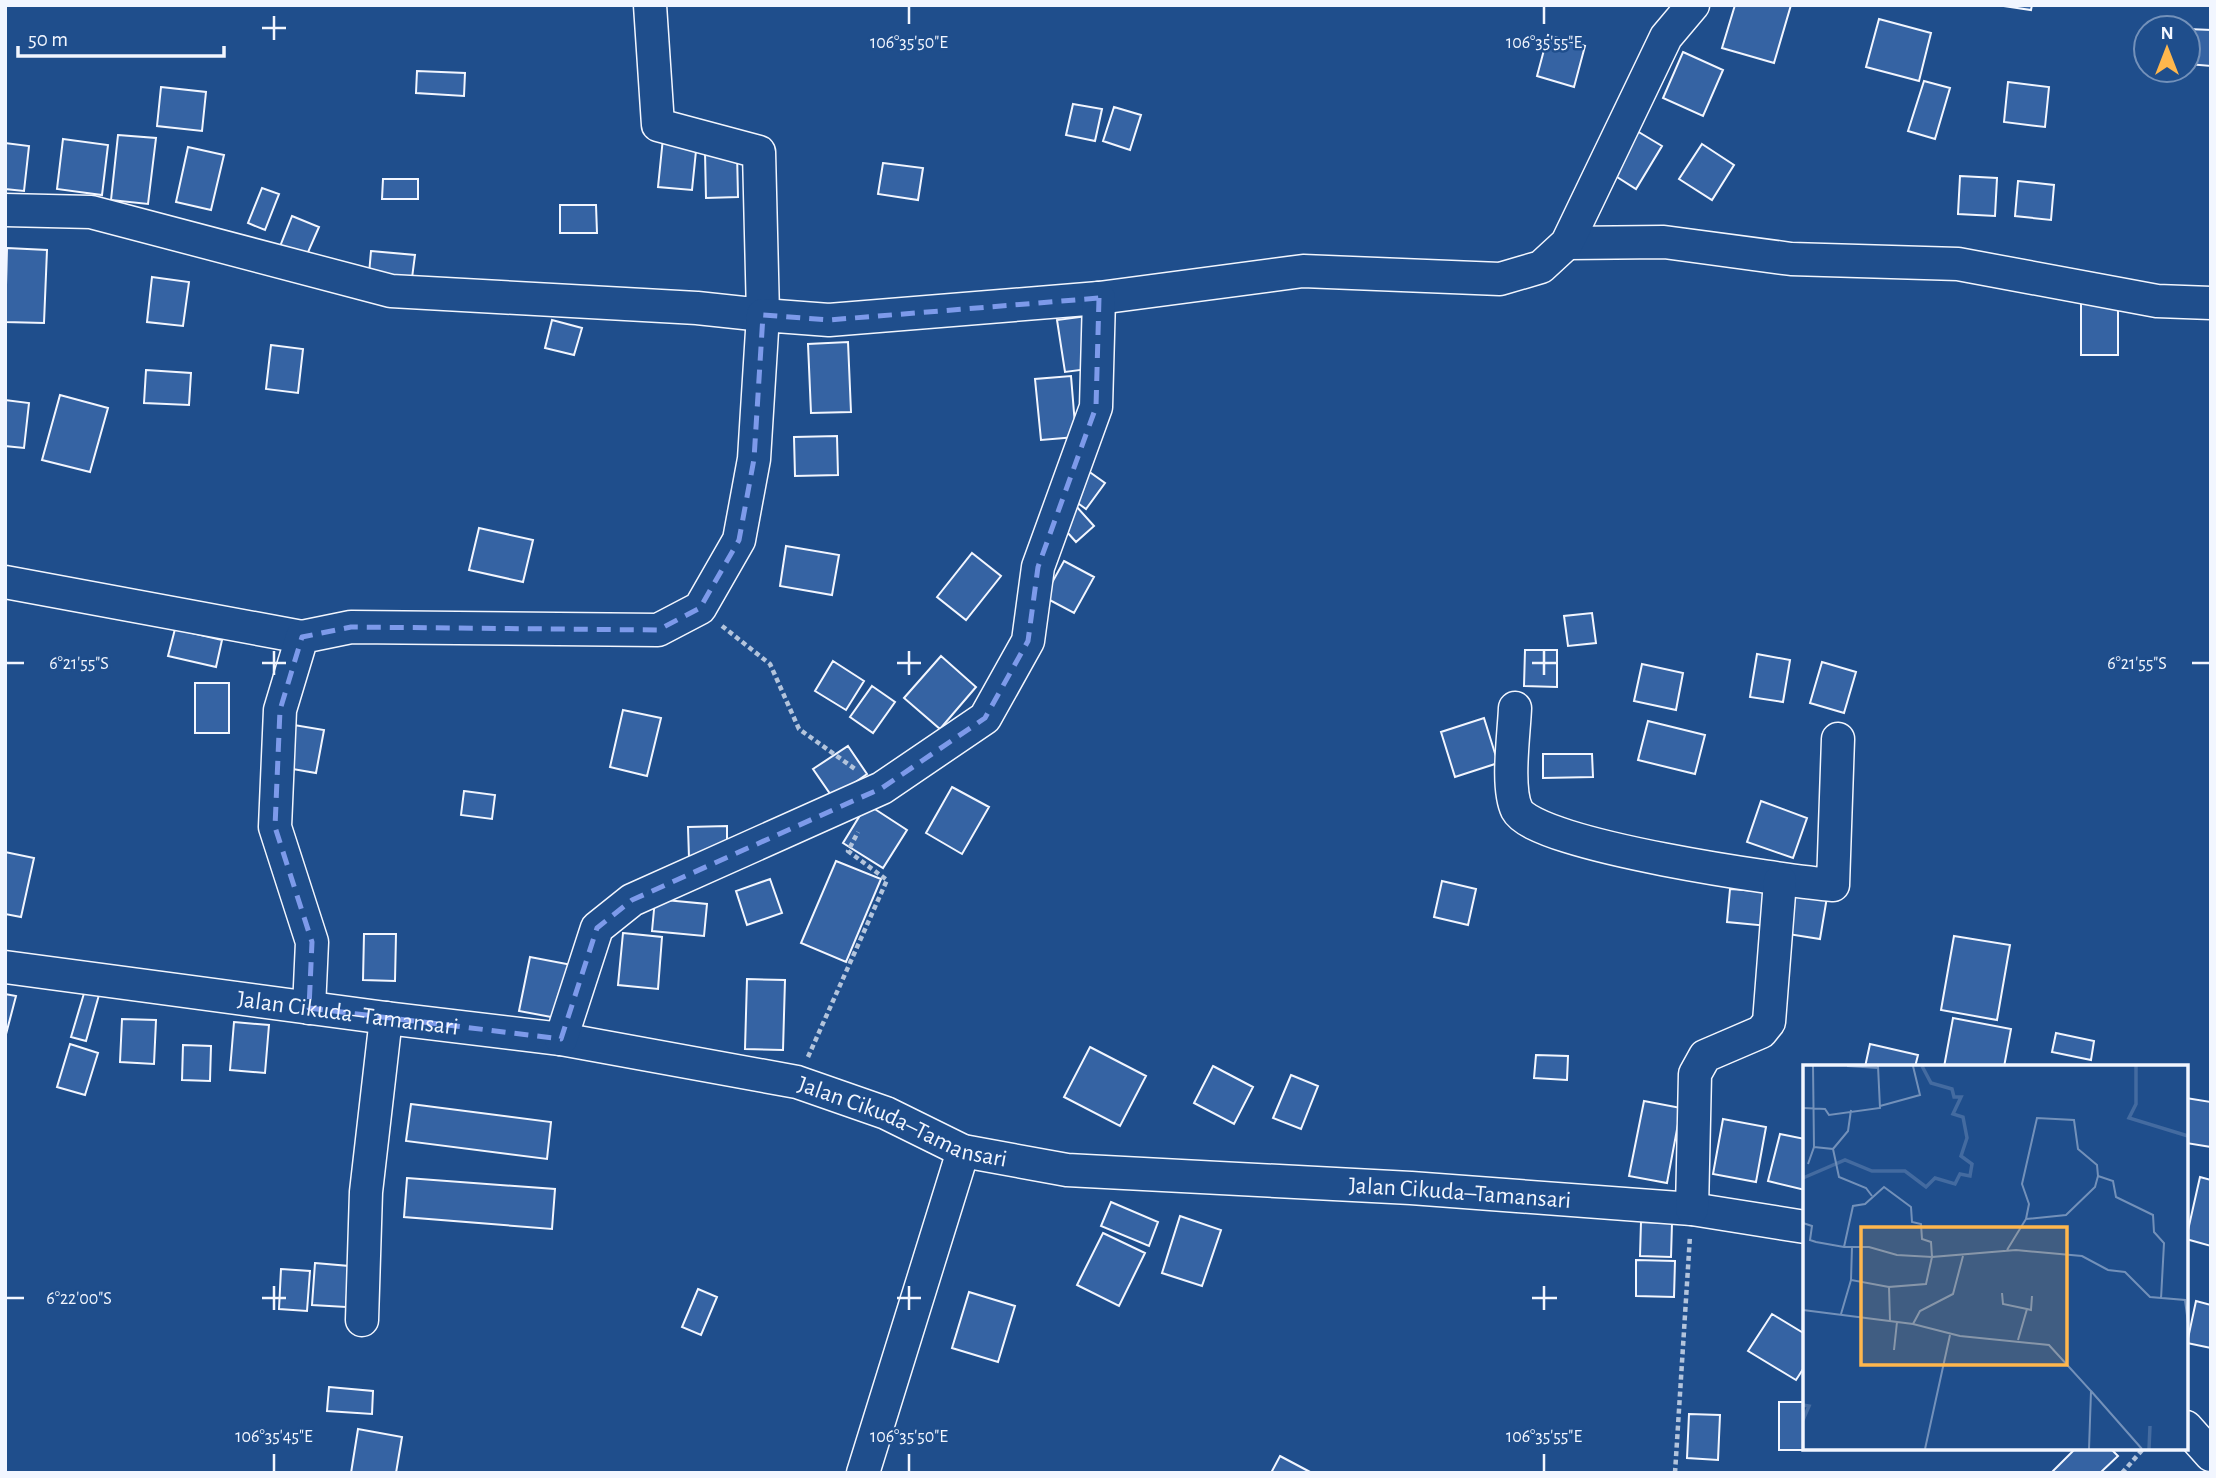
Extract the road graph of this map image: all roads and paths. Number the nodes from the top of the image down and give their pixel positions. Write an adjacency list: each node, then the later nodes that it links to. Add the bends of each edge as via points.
1 (650, 5): 7 (street, via 658,125 759,152)
2 (1693, 5): 4 (street, via 1666,37)
3 (5, 210): 7 (street, via 91,212 391,291)
4 (1567, 243): 5 (street, via 1541,267 1500,279 1303,271); 6 (street, via 1664,242 1791,259 1958,264 2157,301)
5 (1099, 298): 7 (street, via 830,320); 16 (street, via 1096,407 1038,567 1027,641 985,718 882,788 632,900 597,928)
6 (2211, 303)
7 (763, 315): 9 (street, via 754,459 739,540 699,608 658,630 351,628)
8 (5, 582): 9 (street)
9 (302, 637): 14 (street, via 280,710 275,827 312,942)
10 (1515, 708): 12 (street, via 1512,782 1516,808 1523,818 1544,830 1608,847)
11 (1838, 739): 12 (street, via 1833,885)
12 (1780, 881): 18 (street, via 1769,1022 1761,1032 1705,1056 1695,1074)
13 (5, 967): 14 (street, Jalan Cikuda–Tamansari)
14 (309, 1008): 15 (street, Jalan Cikuda–Tamansari)
15 (386, 1018): 16 (street, Jalan Cikuda–Tamansari); 20 (street, via 366,1192)
16 (561, 1038): 17 (street, Jalan Cikuda–Tamansari, via 796,1082 886,1113)
17 (962, 1150): 18 (street, Jalan Cikuda–Tamansari, via 1067,1170); 24 (street)
18 (1692, 1209): 19 (street, Jalan Cikuda–Tamansari); 25 (path)
19 (1803, 1227)
20 (362, 1320)
21 (2188, 1429): 23 (street)
22 (2142, 1450): 26 (path)
23 (2211, 1455)
24 (863, 1473)
25 (1675, 1473)
26 (2122, 1473)

